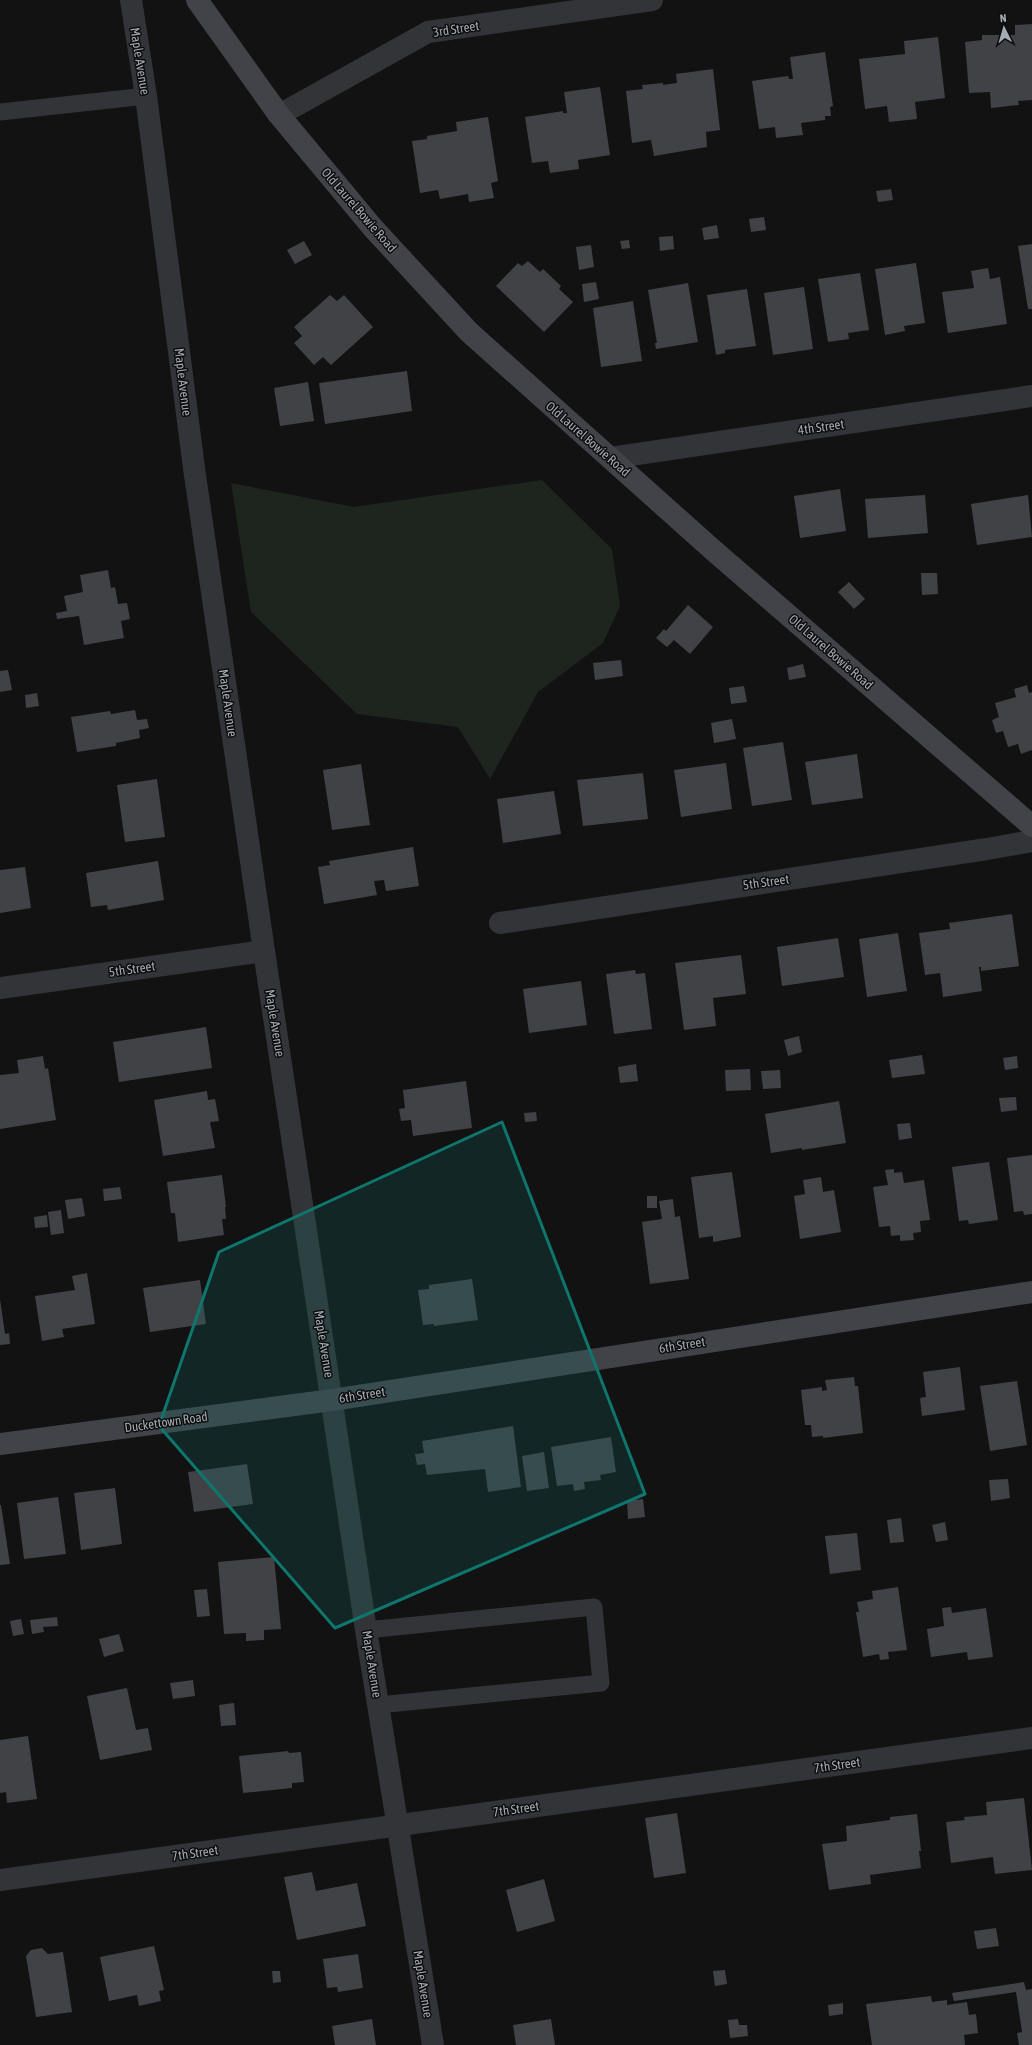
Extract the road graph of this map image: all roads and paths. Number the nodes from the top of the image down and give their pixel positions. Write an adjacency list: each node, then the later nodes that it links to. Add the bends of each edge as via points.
1 (131, 0): 4 (street, Maple Avenue)
2 (197, 0): 6 (street, Old Laurel Bowie Road)
3 (652, 0): 6 (street, 3rd Street, via 428,32)
4 (146, 96): 5 (lane); 12 (street, Maple Avenue, via 193,460)
5 (0, 112)
6 (279, 115): 8 (street, Old Laurel Bowie Road, via 373,228 469,332)
7 (1032, 396): 8 (street, 4th Street)
8 (610, 458): 9 (street, Old Laurel Bowie Road, via 712,550)
9 (1032, 826)
10 (1032, 840): 11 (street, 5th Street, via 988,849)
11 (500, 923)
12 (264, 950): 13 (street, 5th Street); 15 (street, Maple Avenue)
13 (0, 988)
14 (1032, 1292): 15 (street, 6th Street)
15 (332, 1400): 16 (street, Duckettown Road); 17 (street, Maple Avenue)
16 (0, 1444)
17 (366, 1630): 18 (street, Maple Avenue); 18 (lane, via 594,1607 601,1683)
18 (378, 1705): 20 (street, Maple Avenue)
19 (1032, 1738): 20 (street, 7th Street)
20 (398, 1825): 21 (street, 7th Street); 22 (street, Maple Avenue)
21 (0, 1880)
22 (433, 2045)

